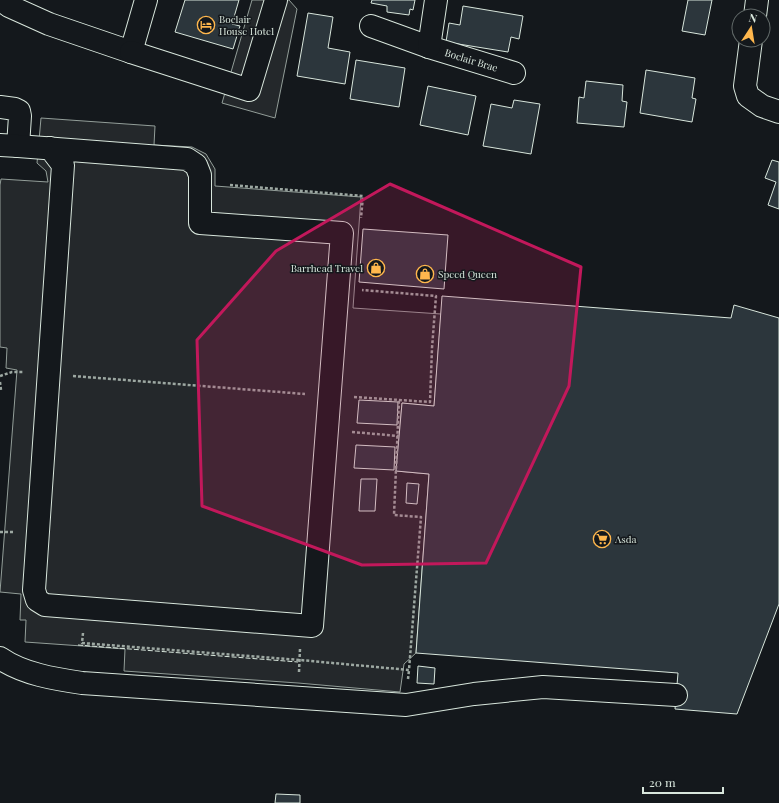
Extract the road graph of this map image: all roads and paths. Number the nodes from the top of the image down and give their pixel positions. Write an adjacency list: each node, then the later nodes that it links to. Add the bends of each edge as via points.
1 (1, 0): 8 (street, via 49,24)
2 (146, 0): 8 (street)
3 (276, 0): 8 (street, via 249,90)
4 (436, 0): 6 (street)
5 (371, 26): 6 (street, Boclair Brae)
6 (429, 47): 9 (street, Boclair Brae)
7 (750, 48): 11 (street, via 745,86 748,96 762,106)
8 (131, 52)
9 (514, 73)
10 (0, 107): 12 (street, via 19,111 20,116)
11 (779, 112)
12 (9, 145): 13 (street)
13 (50, 148): 26 (street, via 63,165 34,590 37,600 45,606); 26 (street, via 187,159 196,165 200,175 200,223 342,233 312,626)
14 (230, 185): 15 (path, via 363,196)
15 (361, 219)
16 (356, 290): 23 (path, via 436,296 430,402)
17 (26, 372): 18 (path, via 12,372)
18 (0, 376)
19 (72, 376): 22 (path)
20 (0, 382): 21 (path)
21 (0, 390)
22 (306, 394)
23 (351, 397)
24 (348, 432): 25 (path)
25 (399, 436)
26 (301, 625): 29 (path)
27 (0, 658): 29 (street, via 24,670 82,683)
28 (676, 695): 29 (street, via 543,687 474,694 406,705)
29 (297, 698)

